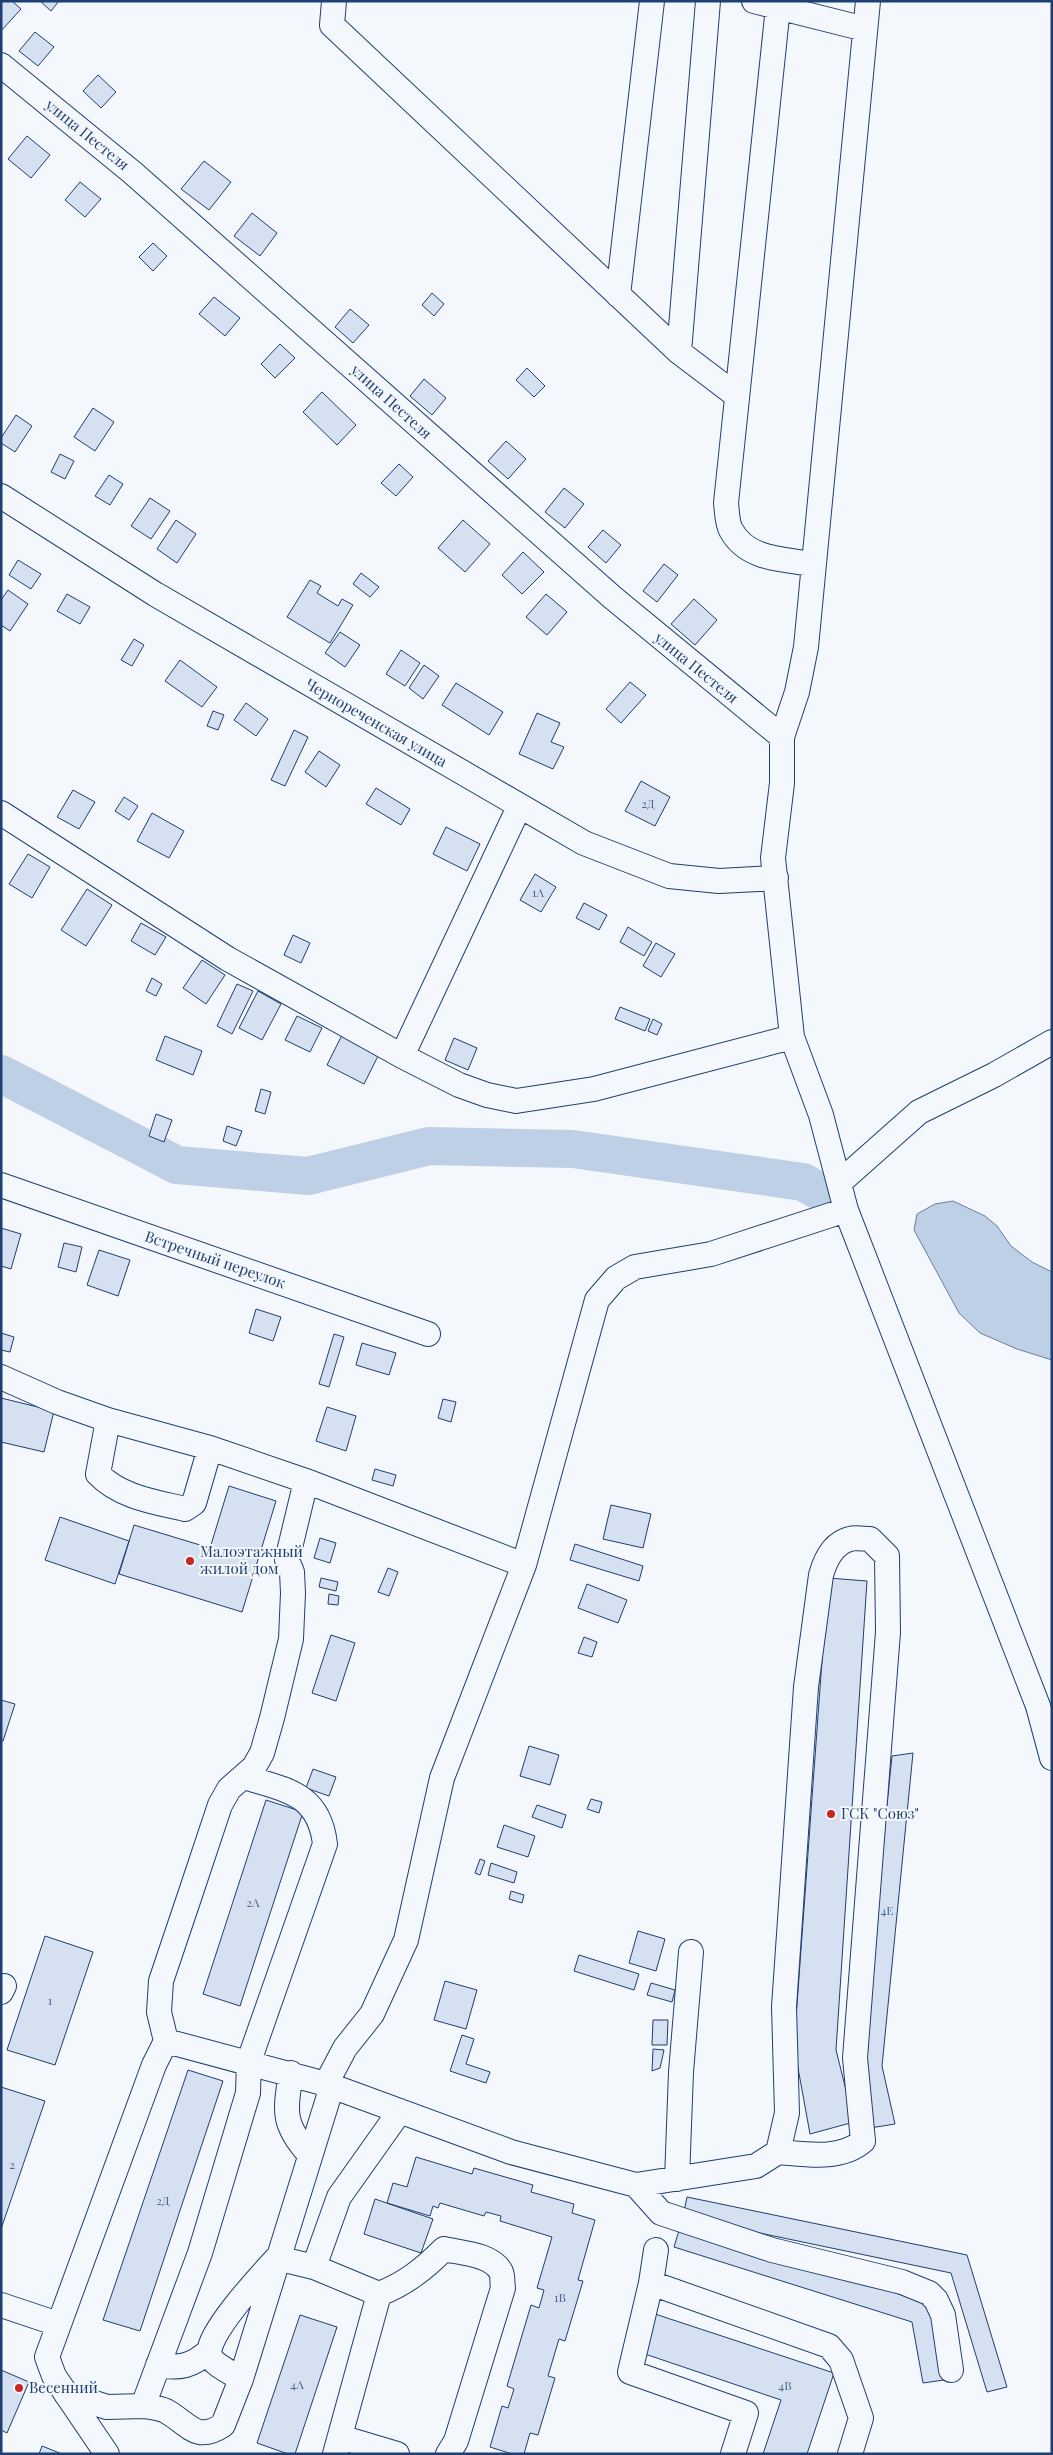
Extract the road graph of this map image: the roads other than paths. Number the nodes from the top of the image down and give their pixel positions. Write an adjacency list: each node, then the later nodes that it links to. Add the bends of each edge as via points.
1 (334, 1): 9 (street, via 332,25)
2 (652, 1): 9 (street)
3 (708, 1): 10 (street)
4 (754, 1): 6 (street)
5 (868, 1): 7 (street)
6 (778, 7): 7 (street); 11 (street)
7 (865, 29): 13 (street)
8 (1, 65): 14 (street, улица Пестеля, via 133,173 612,598)
9 (618, 295): 10 (street)
10 (678, 352): 11 (street)
11 (737, 396): 13 (street, via 726,503 730,528 743,546 756,553)
12 (1, 496): 15 (street, Чернореченская улица, via 156,594)
13 (813, 564): 14 (street, via 806,647 798,692)
14 (782, 737): 17 (street, via 782,783 773,858)
15 (519, 807): 17 (street, Чернореченская улица, via 584,843 669,876 719,881); 20 (street)
16 (1, 813): 20 (street, via 228,959)
17 (776, 878): 18 (street)
18 (792, 1037): 20 (street, via 594,1089 516,1101 487,1095 459,1084); 21 (street, via 821,1115)
19 (1052, 1042): 21 (street, via 919,1112)
20 (402, 1056)
21 (839, 1183): 23 (street)
22 (1, 1186): 24 (street, Встречный переулок)
23 (846, 1210): 29 (street, via 710,1254 635,1267 616,1278 597,1300); 30 (street, via 1038,1706)
24 (428, 1334)
25 (1, 1377): 26 (street)
26 (108, 1420): 27 (street); 27 (street, via 98,1474 109,1485 145,1500 185,1509 194,1503)
27 (210, 1448): 28 (street)
28 (306, 1481): 29 (street); 31 (street, via 287,1560 292,1572 291,1639 262,1753)
29 (524, 1565): 36 (street, via 442,1778 406,1940 372,2014 345,2048)
30 (1052, 1758)
31 (244, 1777): 33 (street, via 229,1789 220,1805 161,1981 159,2012); 34 (street, via 306,1800 323,1826 325,1844)
32 (691, 1952): 40 (street, via 681,2072)
33 (166, 2041): 34 (street); 48 (street)
34 (249, 2061): 35 (street); 50 (street, via 248,2093 200,2253)
35 (291, 2073): 36 (street); 39 (street, via 285,2112 296,2140)
36 (329, 2085): 37 (street); 39 (street)
37 (400, 2111): 41 (street, via 511,2152); 44 (street, via 339,2197)
38 (778, 2152): 38 (street, via 787,2113 784,2006 806,1687 821,1575 826,1557 837,1547 849,1539 870,1539 887,1556 888,1632 855,2058 862,2142 855,2148 826,2155); 40 (street, via 756,2166)
39 (310, 2155): 43 (street)
40 (677, 2179): 41 (street)
41 (636, 2185): 51 (street, via 660,2213 772,2250 902,2282 929,2293 943,2316)
42 (656, 2250): 45 (street)
43 (277, 2258): 44 (street); 49 (street, via 248,2288 213,2340); 52 (street)
44 (314, 2267): 46 (street)
45 (651, 2283): 60 (street, via 630,2372 746,2413); 61 (street, via 829,2346 841,2360 861,2418)
46 (379, 2294): 55 (street); 59 (street, via 424,2270 444,2249 479,2257 492,2263 501,2273 503,2288 456,2440)
47 (1, 2305): 48 (street)
48 (58, 2324): 53 (street, via 47,2357)
49 (209, 2352): 50 (street, via 188,2367); 52 (street, via 211,2358)
50 (158, 2365): 54 (street)
51 (951, 2370)
52 (241, 2379): 54 (street, via 224,2425 207,2433 197,2432 165,2411)
53 (66, 2394): 54 (street, via 107,2407); 56 (street); 57 (street)
54 (143, 2406)
55 (338, 2445): 58 (street)
56 (107, 2454)
57 (120, 2454)
58 (397, 2454)
59 (448, 2454)
60 (734, 2454)
61 (850, 2454)

